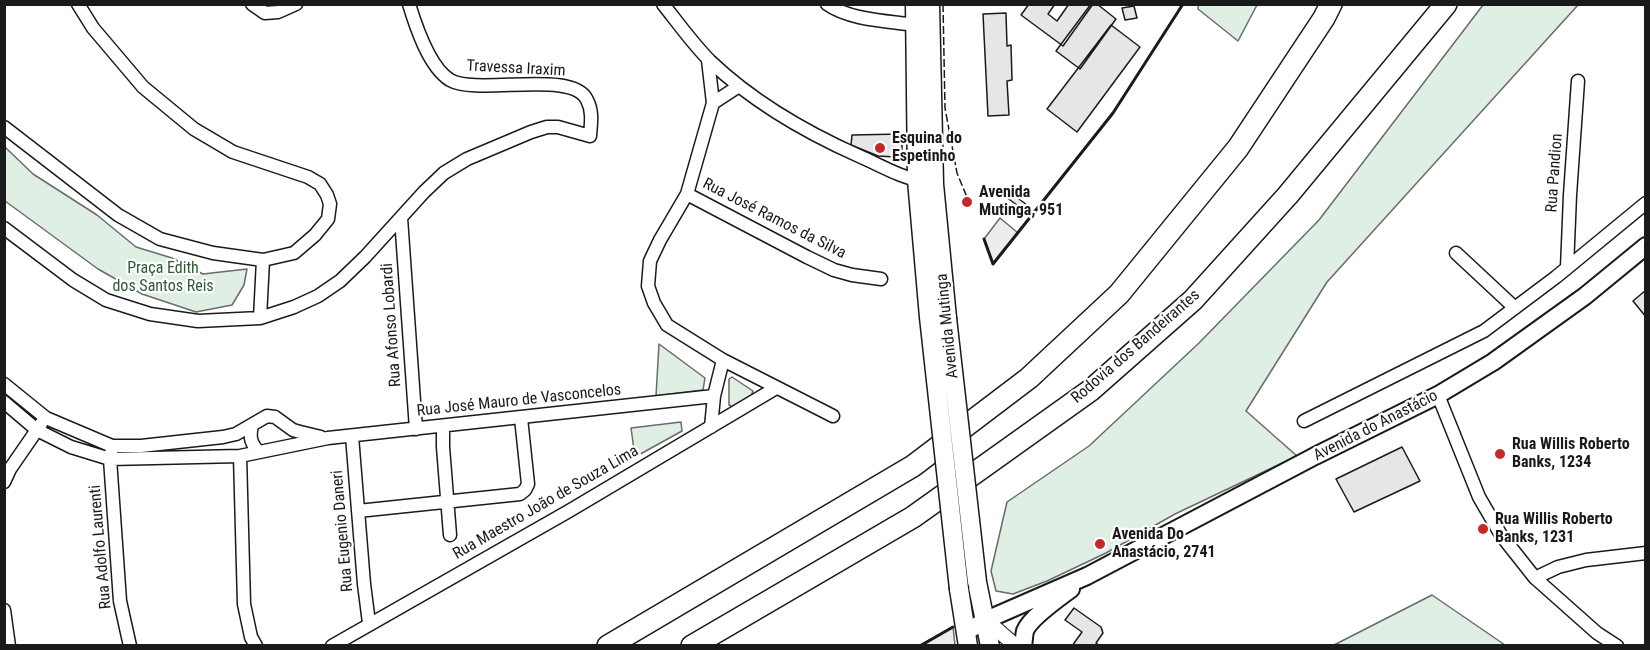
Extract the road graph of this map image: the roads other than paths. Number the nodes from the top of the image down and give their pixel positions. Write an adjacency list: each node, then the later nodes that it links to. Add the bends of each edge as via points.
1 (78, 4): 25 (street, via 143,87 194,129 233,152 320,184 330,204 328,219 294,253)
2 (252, 4): 3 (street, via 265,13)
3 (296, 4)
4 (409, 4): 21 (street, Travessa Iraxim, via 426,48 452,81 566,87 587,98 592,114 590,136 547,127 467,159 444,173)
5 (663, 4): 13 (street)
6 (827, 4): 11 (street, via 857,16)
7 (915, 4): 11 (main road, Avenida Mutinga)
8 (930, 4): 12 (main road, Avenida Mutinga)
9 (1331, 4): 68 (highway, via 1238,148 1119,294 1029,378 913,466)
10 (1446, 4): 69 (highway, Rodovia dos Bandeirantes, via 1288,195 1193,300 1091,390 913,517)
11 (915, 24): 12 (street); 18 (main road, Avenida Mutinga)
12 (930, 52): 18 (main road, Avenida Mutinga)
13 (708, 60): 15 (street); 16 (street)
14 (1578, 81): 26 (street, Rua Pandion)
15 (739, 86): 16 (street); 18 (street, via 818,138)
16 (713, 104): 19 (street)
17 (4, 127): 25 (street, via 118,215 160,239 213,253)
18 (926, 182): 61 (main road, Avenida Mutinga, bridge, via 947,318 977,582); 63 (main road, Avenida Mutinga, bridge, via 929,317)
19 (687, 194): 27 (street, Rua José Ramos da Silva, via 834,270); 30 (street, via 650,261 648,286 668,325)
20 (1646, 203): 26 (street)
21 (401, 218): 29 (street, via 340,282 294,307); 44 (street, Rua Afonso Lobardi)
22 (4, 228): 29 (street, via 106,300 150,314 198,321)
23 (1646, 246): 33 (main road, Avenida do Anastácio, via 1576,303 1493,362)
24 (1456, 253): 28 (street)
25 (263, 260): 29 (street)
26 (1567, 267): 28 (street)
27 (881, 279)
28 (1515, 308): 39 (street, via 1484,331)
29 (260, 318)
30 (723, 360): 32 (street); 34 (street)
31 (4, 384): 37 (street, Rua José Mauro de Vasconcelos)
32 (776, 388): 36 (street); 43 (street, Rua Maestro João de Souza Lima)
33 (1438, 395): 58 (main road, Avenida do Anastácio); 59 (street, via 1479,496 1501,535)
34 (714, 396): 38 (street, Rua José Mauro de Vasconcelos); 43 (street)
35 (4, 402): 45 (street, Rua José Mauro de Vasconcelos)
36 (833, 416)
37 (46, 418): 45 (street); 48 (street, Rua José Mauro de Vasconcelos)
38 (521, 418): 42 (street, Rua José Mauro de Vasconcelos); 54 (street, via 528,484 525,490 520,494)
39 (1304, 421)
40 (284, 422): 41 (street, Rua José Mauro de Vasconcelos, via 267,416); 47 (street, Rua José Mauro de Vasconcelos, via 293,430); 49 (street, via 287,436)
41 (252, 426): 48 (street, Rua José Mauro de Vasconcelos, via 223,437); 50 (street, via 251,439)
42 (443, 426): 44 (street, Rua José Mauro de Vasconcelos); 54 (street)
43 (711, 427): 62 (street, Rua Maestro João de Souza Lima)
44 (416, 429): 46 (street, Rua José Mauro de Vasconcelos)
45 (37, 430): 52 (street, Rua José Mauro de Vasconcelos, via 71,447); 53 (street)
46 (352, 436): 47 (street, Rua José Mauro de Vasconcelos); 55 (street, Rua Eugenio Daneri)
47 (328, 438): 49 (street, Rua José Mauro de Vasconcelos)
48 (112, 446): 52 (street, Rua Adolfo Laurenti)
49 (281, 448): 50 (street, Rua José Mauro de Vasconcelos)
50 (259, 452): 51 (street, Rua José Mauro de Vasconcelos)
51 (240, 456): 52 (street, Rua José Mauro de Vasconcelos); 66 (street, via 244,604)
52 (110, 459): 65 (street, Rua Adolfo Laurenti, via 120,601)
53 (4, 482)
54 (447, 502): 55 (street); 56 (street)
55 (358, 511): 62 (street, Rua Eugenio Daneri)
56 (450, 535)
57 (1646, 554): 59 (street, via 1586,560)
58 (1087, 576): 61 (main road, Avenida do Anastácio); 72 (main road, Avenida do Anastácio, via 1030,624)
59 (1535, 578): 73 (street, via 1597,633)
60 (4, 610): 64 (street)
61 (986, 620): 63 (main road, Avenida do Anastácio); 70 (main road, Avenida Mutinga); 71 (street)
62 (369, 623): 67 (street, Rua Maestro João de Souza Lima)
63 (967, 639)
64 (9, 645)
65 (130, 645)
66 (256, 645)
67 (332, 645)
68 (608, 645)
69 (692, 645)
70 (990, 645)
71 (1016, 645)
72 (1023, 645)
73 (1617, 645)

